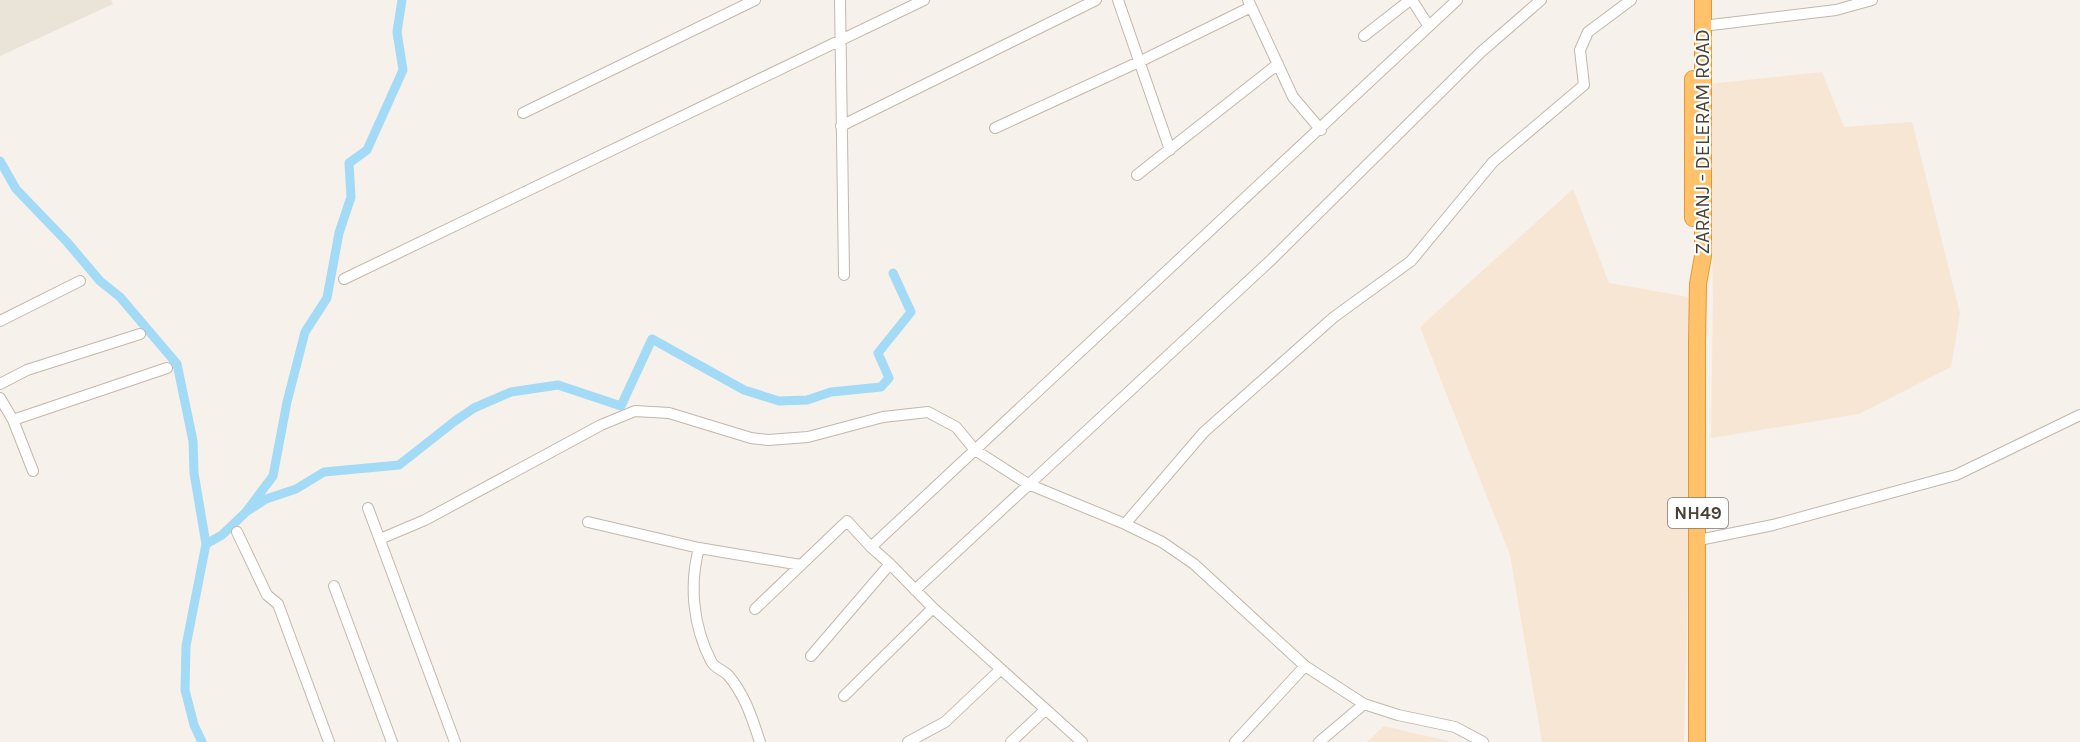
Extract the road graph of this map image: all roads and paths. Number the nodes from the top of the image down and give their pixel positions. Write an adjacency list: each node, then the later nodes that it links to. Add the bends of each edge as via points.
1 (755, 0): 20 (street)
2 (840, 0): 17 (street)
3 (924, 0): 17 (street)
4 (1096, 0): 21 (street)
5 (1118, 0): 18 (street)
6 (1411, 0): 14 (street); 16 (street)
7 (1458, 0): 14 (street)
8 (1540, 0): 39 (street, via 1481,52 1262,269)
9 (1631, 0): 42 (street, via 1588,32 1580,50 1584,86 1493,162 1411,261 1334,317 1204,432)
10 (1693, 0): 29 (highway, ZARANJ - DELERAM ROAD / NH49, via 1693,256)
11 (1703, 0): 15 (highway, ZARANJ - DELERAM ROAD / NH49)
12 (1872, 0): 15 (street, via 1836,10)
13 (1249, 3): 18 (street); 19 (street)
14 (1428, 25): 23 (street)
15 (1703, 26): 29 (highway, ZARANJ - DELERAM ROAD / NH49, via 1703,256)
16 (1364, 36)
17 (841, 40): 21 (street); 27 (street)
18 (1141, 61): 22 (street); 24 (street)
19 (1278, 64): 23 (street, via 1293,97); 24 (street)
20 (523, 113)
21 (841, 126): 26 (street)
22 (995, 128)
23 (1321, 130): 37 (street)
24 (1170, 150): 25 (street)
25 (1137, 175)
26 (844, 275)
27 (344, 279)
28 (80, 281): 30 (street)
29 (1698, 284): 45 (highway, ZARANJ - DELERAM ROAD / NH49)
30 (0, 321)
31 (140, 334): 33 (street, via 27,370)
32 (167, 368): 36 (street)
33 (0, 384)
34 (0, 398): 36 (street)
35 (2080, 415): 45 (street, via 1956,475 1773,525)
36 (14, 420): 38 (street)
37 (975, 450): 39 (street); 44 (street, via 956,427 928,412 883,417 808,437 768,440 669,412 634,411 425,520); 46 (street)
38 (33, 471)
39 (1028, 484): 42 (street); 51 (street)
40 (368, 508): 44 (street)
41 (588, 522): 47 (street)
42 (1125, 524): 55 (street, via 1194,564)
43 (237, 532): 60 (street, via 267,595 278,604)
44 (380, 539): 62 (street)
45 (1698, 540): 70 (highway, ZARANJ - DELERAM ROAD / NH49)
46 (871, 547): 48 (street); 49 (street, via 847,521)
47 (699, 548): 49 (street); 63 (street, via 692,579 700,634 712,664 727,674 748,705)
48 (890, 564): 51 (street); 54 (street)
49 (801, 565): 53 (street)
50 (334, 586): 61 (street)
51 (915, 590): 52 (street)
52 (933, 608): 56 (street); 57 (street)
53 (755, 609)
54 (811, 656)
55 (1305, 666): 58 (street); 67 (street)
56 (1001, 669): 59 (street); 64 (street, via 945,722)
57 (844, 696)
58 (1364, 704): 68 (street); 69 (street, via 1455,727)
59 (1045, 710): 65 (street); 66 (street)
60 (329, 742)
61 (392, 742)
62 (455, 742)
63 (760, 742)
64 (908, 742)
65 (1011, 742)
66 (1082, 742)
67 (1235, 742)
68 (1319, 742)
69 (1484, 742)
70 (1697, 742)

